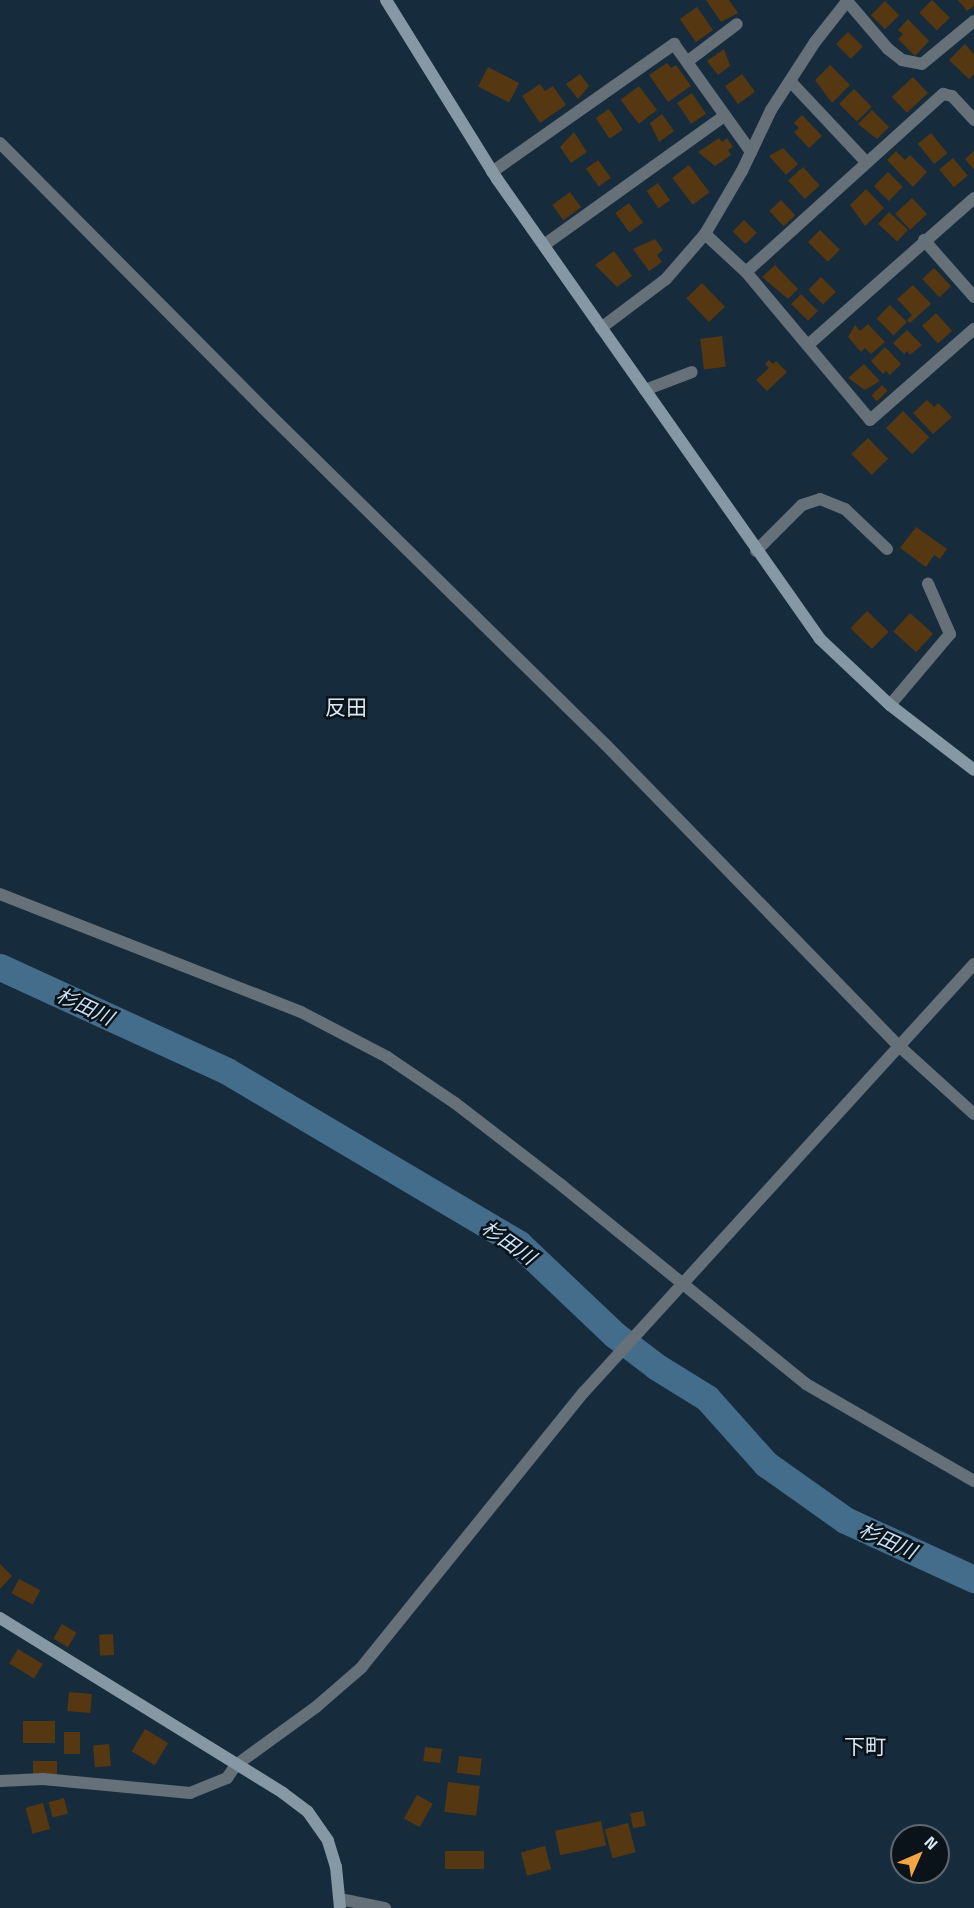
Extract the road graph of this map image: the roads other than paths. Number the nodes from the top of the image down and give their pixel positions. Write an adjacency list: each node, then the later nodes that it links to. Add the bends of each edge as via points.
1 (386, 0): 12 (street)
2 (848, 1): 3 (street, via 888,49 902,60 922,64); 6 (street)
3 (974, 21)
4 (737, 24): 5 (street)
5 (688, 61): 7 (street); 12 (street, via 674,44)
6 (790, 81): 10 (street); 11 (street)
7 (724, 116): 10 (street); 16 (street)
8 (974, 120): 11 (street, via 952,96 943,94)
9 (0, 142): 31 (street, via 263,408 605,744)
10 (751, 152): 14 (street)
11 (866, 162): 17 (street)
12 (492, 172): 16 (street)
13 (974, 198): 15 (street)
14 (705, 234): 17 (street); 19 (street, via 666,279)
15 (924, 240): 18 (street); 21 (street)
16 (544, 245): 19 (street)
17 (746, 272): 21 (street)
18 (974, 297)
19 (601, 328): 23 (street)
20 (974, 328): 21 (street, via 870,420)
21 (808, 345)
22 (692, 372): 23 (street)
23 (645, 390): 25 (street)
24 (887, 549): 25 (street, via 845,509 820,499 802,505)
25 (756, 551): 27 (street, via 820,639)
26 (928, 584): 27 (street, via 950,634)
27 (890, 705): 28 (street)
28 (974, 770)
29 (0, 894): 33 (street, via 301,1012 387,1057 464,1109)
30 (974, 964): 31 (street)
31 (899, 1046): 32 (street); 33 (street)
32 (974, 1114)
33 (683, 1284): 34 (street, via 806,1384); 36 (street, via 584,1392 361,1668 278,1738)
34 (974, 1481)
35 (0, 1618): 36 (street)
36 (237, 1765): 37 (street, via 227,1778 190,1793 43,1779); 38 (street, via 308,1812 328,1841)
37 (0, 1781)
38 (340, 1904): 39 (street)
39 (385, 1908)

